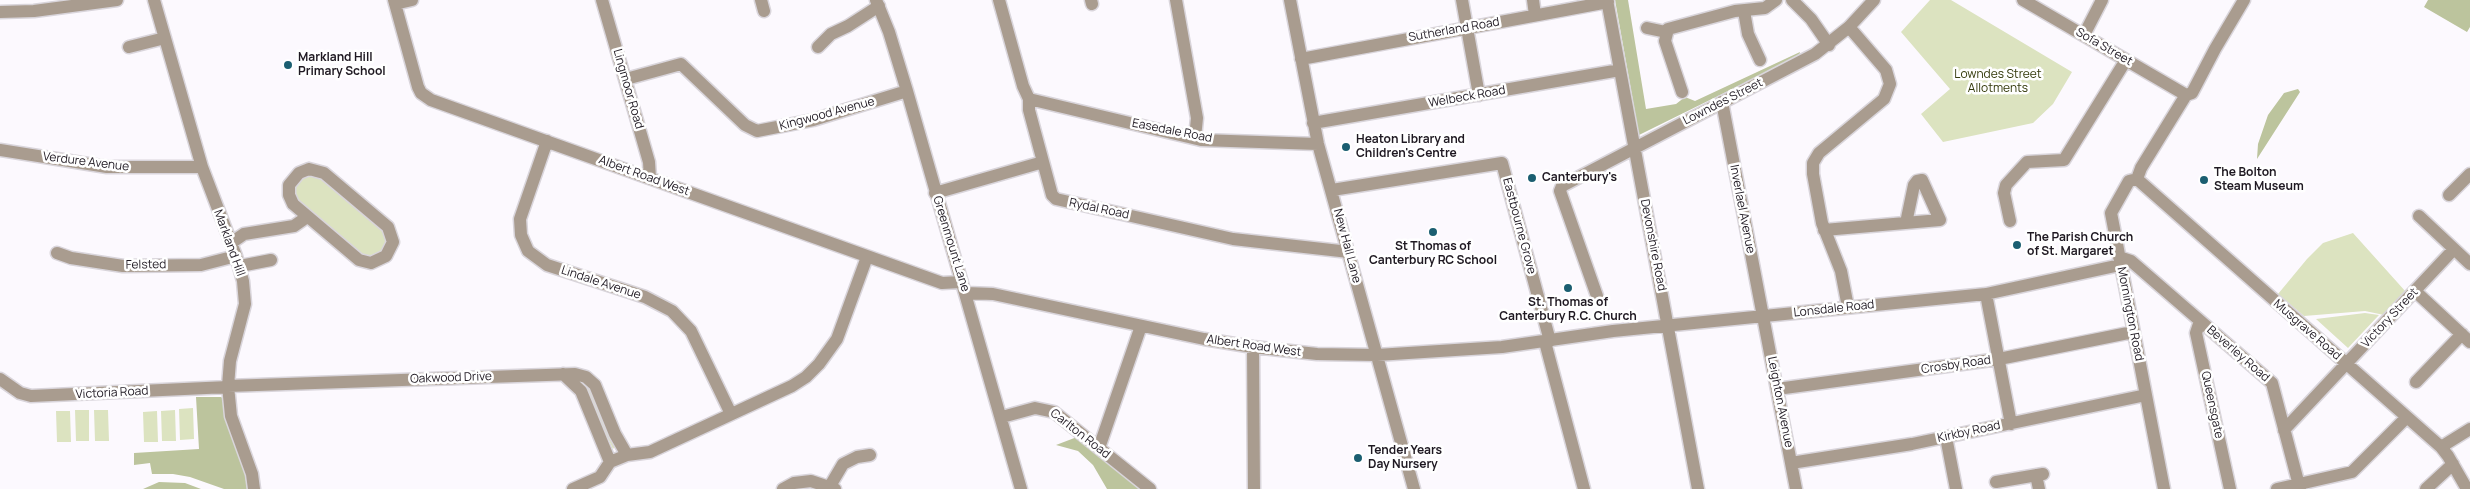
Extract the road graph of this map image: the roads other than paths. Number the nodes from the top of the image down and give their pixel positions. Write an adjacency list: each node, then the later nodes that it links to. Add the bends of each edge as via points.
1 (117, 0): 20 (street)
2 (154, 0): 27 (street, Markland Hill)
3 (412, 0): 17 (street)
4 (602, 0): 35 (street, Lingmoor Road)
5 (999, 0): 40 (street, Rydal Road)
6 (1176, 0): 43 (street, via 1197,118)
7 (1290, 0): 31 (street, New Hall Lane)
8 (1462, 0): 23 (street)
9 (1533, 0): 21 (street)
10 (1776, 0): 19 (street, via 1766,8)
11 (1792, 0): 28 (street)
12 (1874, 0): 22 (street, Lowndes Street)
13 (2023, 0): 26 (street, Sofa Street)
14 (2102, 0): 26 (street)
15 (2244, 0): 39 (street, Mornington Road, via 2192,93)
16 (1608, 1): 21 (street, Sutherland Road); 34 (street, Devonshire Road)
17 (394, 2): 44 (street, Albert Road West, via 416,82 425,97)
18 (877, 3): 30 (street, via 848,26 831,34); 36 (street, Greenmount Lane)
19 (1744, 11): 25 (street, via 1670,28); 32 (street, via 1748,34)
20 (0, 12)
21 (1535, 15): 23 (street, Sutherland Road)
22 (1850, 27): 28 (street, Lowndes Street); 60 (street, via 1886,70 1890,84 1884,99 1815,158 1813,174)
23 (1467, 28): 31 (street, Sutherland Road); 37 (street)
24 (1647, 28): 25 (street)
25 (1666, 32): 38 (street, via 1665,41)
26 (2084, 35): 33 (street, Sofa Street)
27 (165, 38): 29 (street); 49 (street, Markland Hill)
28 (1829, 44): 41 (street, Lowndes Street)
29 (129, 47)
30 (818, 47)
31 (1301, 58): 42 (street, New Hall Lane)
32 (1760, 60)
33 (2126, 60): 39 (street, Sofa Street); 58 (street, via 2064,160 2036,160 2023,164 2004,189)
34 (1620, 70): 37 (street, Welbeck Road); 46 (street, Devonshire Road)
35 (626, 79): 36 (street, Kingwood Avenue, via 681,64 745,125 757,131 818,119); 51 (street, Lingmoor Road, via 649,162)
36 (907, 91): 54 (street, Greenmount Lane)
37 (1479, 95): 42 (street, Welbeck Road)
38 (1683, 95)
39 (2186, 95): 52 (street, Mornington Road)
40 (1029, 99): 43 (street, Easedale Road); 48 (street, Rydal Road)
41 (1722, 102): 46 (street, Lowndes Street); 75 (street, Inverlael Avenue)
42 (1313, 123): 45 (street, New Hall Lane)
43 (1195, 138): 45 (street, Easedale Road)
44 (547, 141): 51 (street, Albert Road West); 92 (street, Lindale Avenue, via 520,219 521,236 528,251 547,266 645,297 672,311 691,331)
45 (1318, 144): 53 (street, New Hall Lane)
46 (1635, 148): 73 (street, Lowndes Street, via 1561,188); 78 (street, Devonshire Road)
47 (0, 150): 49 (street, Verdure Avenue, via 106,167)
48 (1043, 162): 54 (street); 63 (street, Rydal Road, via 1052,195 1060,201 1234,239)
49 (202, 167): 61 (street, Markland Hill)
50 (2470, 174): 55 (street)
51 (650, 178): 65 (street, Albert Road West)
52 (2137, 179): 68 (street, Mornington Road, via 2129,181 2111,213); 85 (street, Musgrave Road)
53 (1332, 190): 63 (street, New Hall Lane); 81 (street, Eastbourne Grove, via 1502,163)
54 (935, 193): 70 (street, Greenmount Lane)
55 (2449, 194)
56 (2419, 216): 62 (street)
57 (307, 217): 57 (street, via 363,262 376,262 390,252 392,237 388,227 328,176 314,169 299,172 288,190 293,204); 61 (street, via 298,225 244,234)
58 (2010, 221)
59 (1906, 223): 60 (street)
60 (1824, 230): 74 (street, via 1841,271)
61 (231, 243): 67 (street, Markland Hill)
62 (2454, 249): 69 (street); 71 (street, Victory Street)
63 (1349, 252): 83 (street, New Hall Lane)
64 (57, 253): 67 (street, Felsted, via 123,266)
65 (867, 257): 70 (street, Albert Road West); 92 (street, via 837,339 819,364 799,382)
66 (271, 260): 67 (street, Felsted)
67 (238, 261): 89 (street, Markland Hill, via 245,304 230,361)
68 (2119, 261): 72 (street, Lonsdale Road); 76 (street, Beverley Road, via 2131,261); 79 (street, Mornington Road)
69 (2470, 264)
70 (964, 288): 77 (street, Albert Road West); 93 (street, Greenmount Lane)
71 (2415, 291): 80 (street); 85 (street, Victory Street)
72 (1986, 294): 74 (street, Lonsdale Road); 84 (street)
73 (1597, 296)
74 (1848, 307): 75 (street, Lonsdale Road)
75 (1763, 316): 78 (street, Lonsdale Road); 90 (street, Leighton Avenue)
76 (2200, 321): 97 (street, Beverley Road, via 2272,383); 122 (street, Queensgate, via 2196,331)
77 (1141, 326): 82 (street, Albert Road West); 99 (street)
78 (1668, 326): 81 (street, Lonsdale Road); 117 (street, Devonshire Road)
79 (2133, 332): 84 (street, Crosby Road); 91 (street, Mornington Road)
80 (2466, 338): 88 (street)
81 (1548, 342): 83 (street, Albert Road West); 116 (street)
82 (1253, 347): 83 (street, Albert Road West, via 1317,354); 114 (street)
83 (1377, 355): 115 (street, New Hall Lane)
84 (1999, 359): 90 (street, Crosby Road); 95 (street)
85 (2347, 364): 94 (street, Musgrave Road); 97 (street, Victory Street)
86 (563, 374): 89 (street, Oakwood Drive); 101 (street, Oakwood Drive, via 586,377 594,385); 103 (street, via 581,391)
87 (0, 379): 89 (street, Victoria Road, via 20,393 31,396)
88 (2416, 382)
89 (228, 387): 109 (street, Markland Hill, via 231,416 252,474)
90 (1777, 389): 104 (street, Leighton Avenue)
91 (2146, 395): 95 (street, Kirkby Road); 121 (street, Mornington Road)
92 (731, 414): 101 (street, via 650,452)
93 (1002, 417): 99 (street, Carlton Road, via 1035,408 1050,410); 112 (street, Greenmount Lane)
94 (2407, 417): 100 (street, Musgrave Road); 107 (street, via 2352,472)
95 (2011, 424): 98 (street, Kirkby Road)
96 (2470, 429): 100 (street)
97 (2284, 430): 107 (street, Beverley Road)
98 (1946, 438): 104 (street, Kirkby Road); 119 (street)
99 (1099, 448): 113 (street, Carlton Road)
100 (2441, 448): 105 (street, Musgrave Road)
101 (627, 455): 103 (street)
102 (870, 455): 108 (street, via 856,453 843,464)
103 (610, 462): 110 (street, via 600,477)
104 (1791, 463): 118 (street, Leighton Avenue)
105 (2453, 464): 124 (street); 125 (street, Musgrave Road)
106 (1996, 482): 120 (street, via 2040,475)
107 (2299, 486): 123 (street)
108 (832, 488): 111 (street, via 802,481)
109 (254, 489)
110 (573, 489)
111 (783, 489)
112 (1021, 489)
113 (1150, 489)
114 (1254, 489)
115 (1414, 489)
116 (1584, 489)
117 (1698, 489)
118 (1796, 489)
119 (1956, 489)
120 (2039, 489)
121 (2164, 489)
122 (2230, 489)
123 (2277, 489)
124 (2426, 489)
125 (2467, 489)

